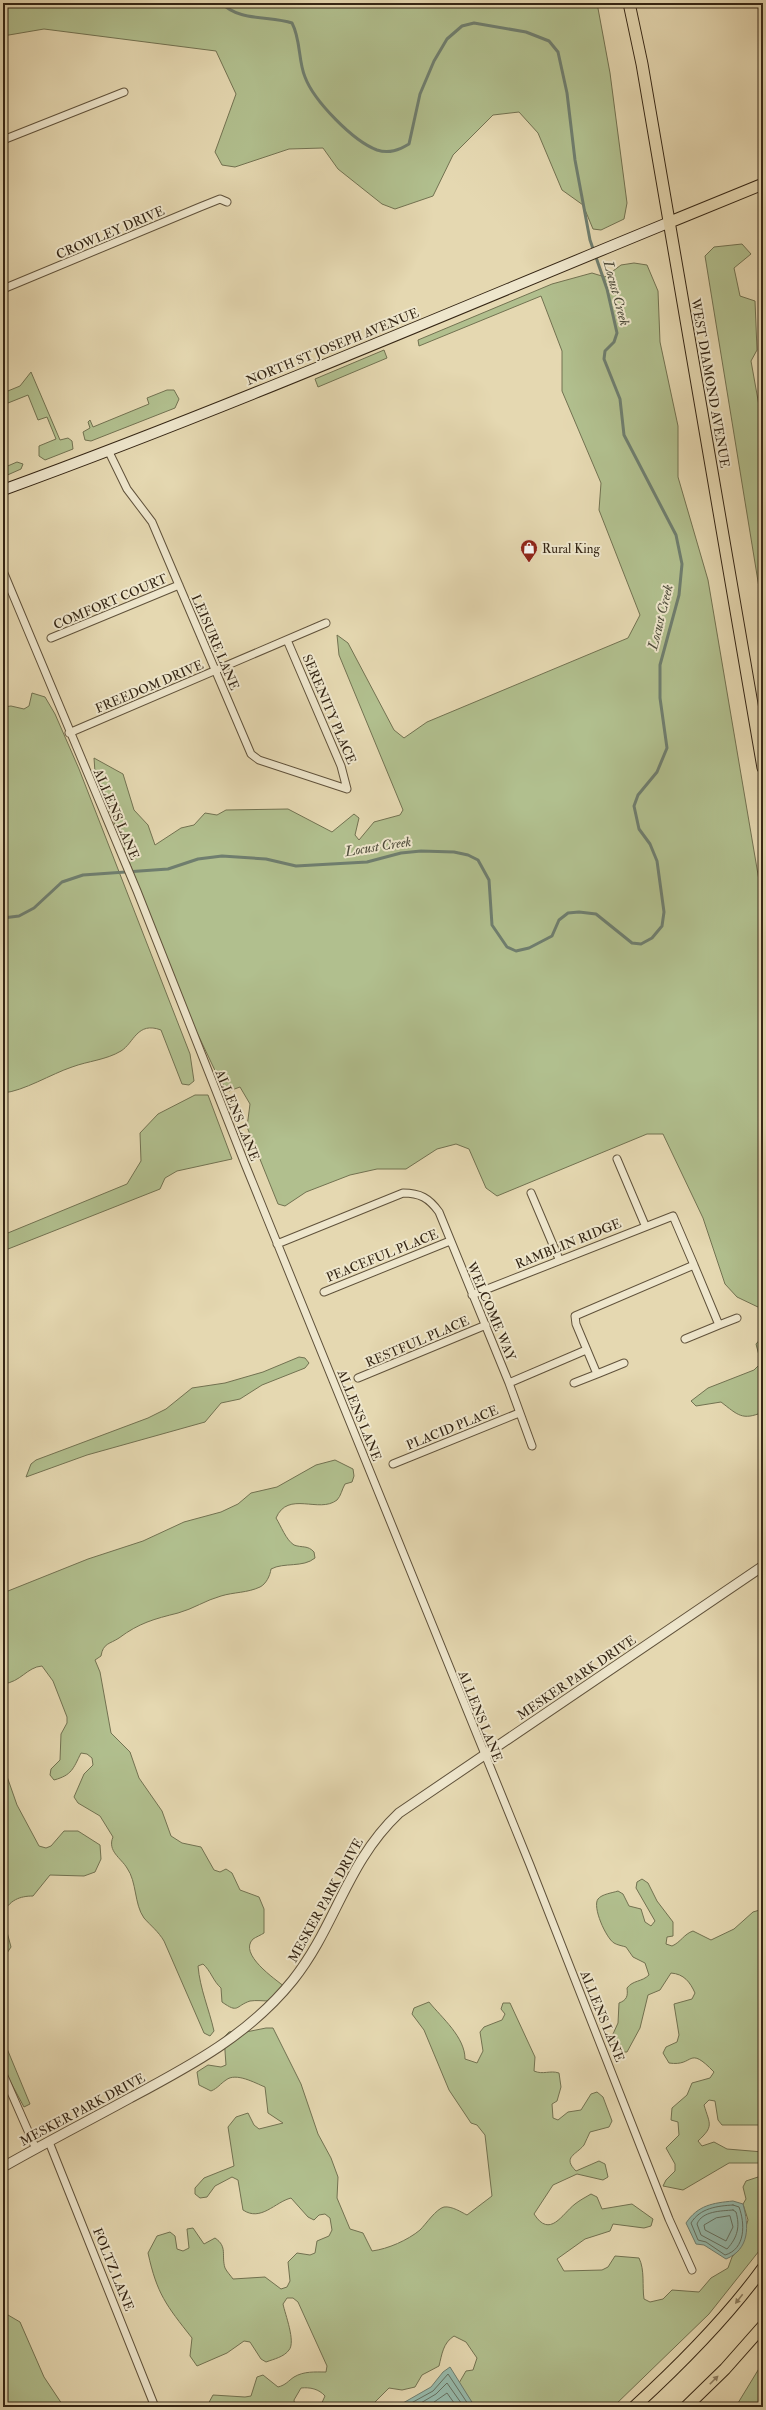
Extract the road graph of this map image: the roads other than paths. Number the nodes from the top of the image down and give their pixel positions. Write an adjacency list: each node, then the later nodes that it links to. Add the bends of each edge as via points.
1 (629, 3): 6 (main road, WEST DIAMOND AVENUE)
2 (124, 92): 3 (street)
3 (3, 140)
4 (763, 184): 6 (main road)
5 (227, 202): 7 (street, CROWLEY DRIVE, via 220,199 207,204)
6 (670, 222): 8 (main road, NORTH ST JOSEPH AVENUE); 17 (main road, WEST DIAMOND AVENUE)
7 (3, 289)
8 (108, 450): 9 (main road, NORTH ST JOSEPH AVENUE); 11 (street, LEISURE LANE, via 127,489 152,522)
9 (3, 490)
10 (3, 571): 16 (street, ALLENS LANE)
11 (179, 585): 13 (street, COMFORT COURT); 15 (street, LEISURE LANE)
12 (326, 623): 14 (street, FREEDOM DRIVE)
13 (51, 638)
14 (287, 640): 15 (street, FREEDOM DRIVE); 18 (street, SERENITY PLACE, via 341,766)
15 (215, 670): 16 (street, FREEDOM DRIVE); 18 (street, LEISURE LANE, via 249,750 255,758)
16 (70, 733): 23 (street, ALLENS LANE, via 137,891)
17 (763, 768)
18 (347, 789)
19 (617, 1159): 21 (street)
20 (531, 1193): 24 (street)
21 (646, 1225): 24 (street, RAMBLIN RIDGE); 25 (street, RAMBLIN RIDGE, via 673,1216)
22 (450, 1241): 23 (street, WELCOME WAY, via 433,1203 427,1197 403,1193); 26 (street, PEACEFUL PLACE); 27 (street, WELCOME WAY)
23 (277, 1244): 42 (street, ALLENS LANE)
24 (560, 1260): 27 (street, RAMBLIN RIDGE)
25 (694, 1265): 30 (street); 32 (street, via 575,1316)
26 (324, 1292)
27 (472, 1295): 29 (street, WELCOME WAY)
28 (737, 1318): 30 (street)
29 (486, 1325): 35 (street, RESTFUL PLACE); 36 (street, WELCOME WAY)
30 (719, 1325): 31 (street)
31 (684, 1339)
32 (586, 1350): 34 (street); 36 (street)
33 (624, 1363): 34 (street)
34 (596, 1374): 37 (street)
35 (358, 1378)
36 (509, 1383): 38 (street, WELCOME WAY)
37 (574, 1383)
38 (519, 1413): 39 (street, WELCOME WAY); 40 (street, PLACID PLACE)
39 (532, 1446)
40 (393, 1464)
41 (763, 1566): 42 (street, MESKER PARK DRIVE)
42 (484, 1755): 44 (street, MESKER PARK DRIVE, via 413,1803 375,1838 352,1875 310,1956 282,1994 245,2029 189,2066); 48 (street, ALLENS LANE, via 530,1865 669,2220)
43 (3, 2074): 45 (street)
44 (49, 2142): 45 (street, MESKER PARK DRIVE); 50 (street, FOLTZ LANE)
45 (36, 2149): 46 (street, MESKER PARK DRIVE)
46 (3, 2167)
47 (763, 2268): 51 (main road, one-way to 51, via 694,2350)
48 (692, 2270)
49 (763, 2326): 52 (main road, one-way to 49)
50 (155, 2407)
51 (634, 2407)
52 (686, 2407)

